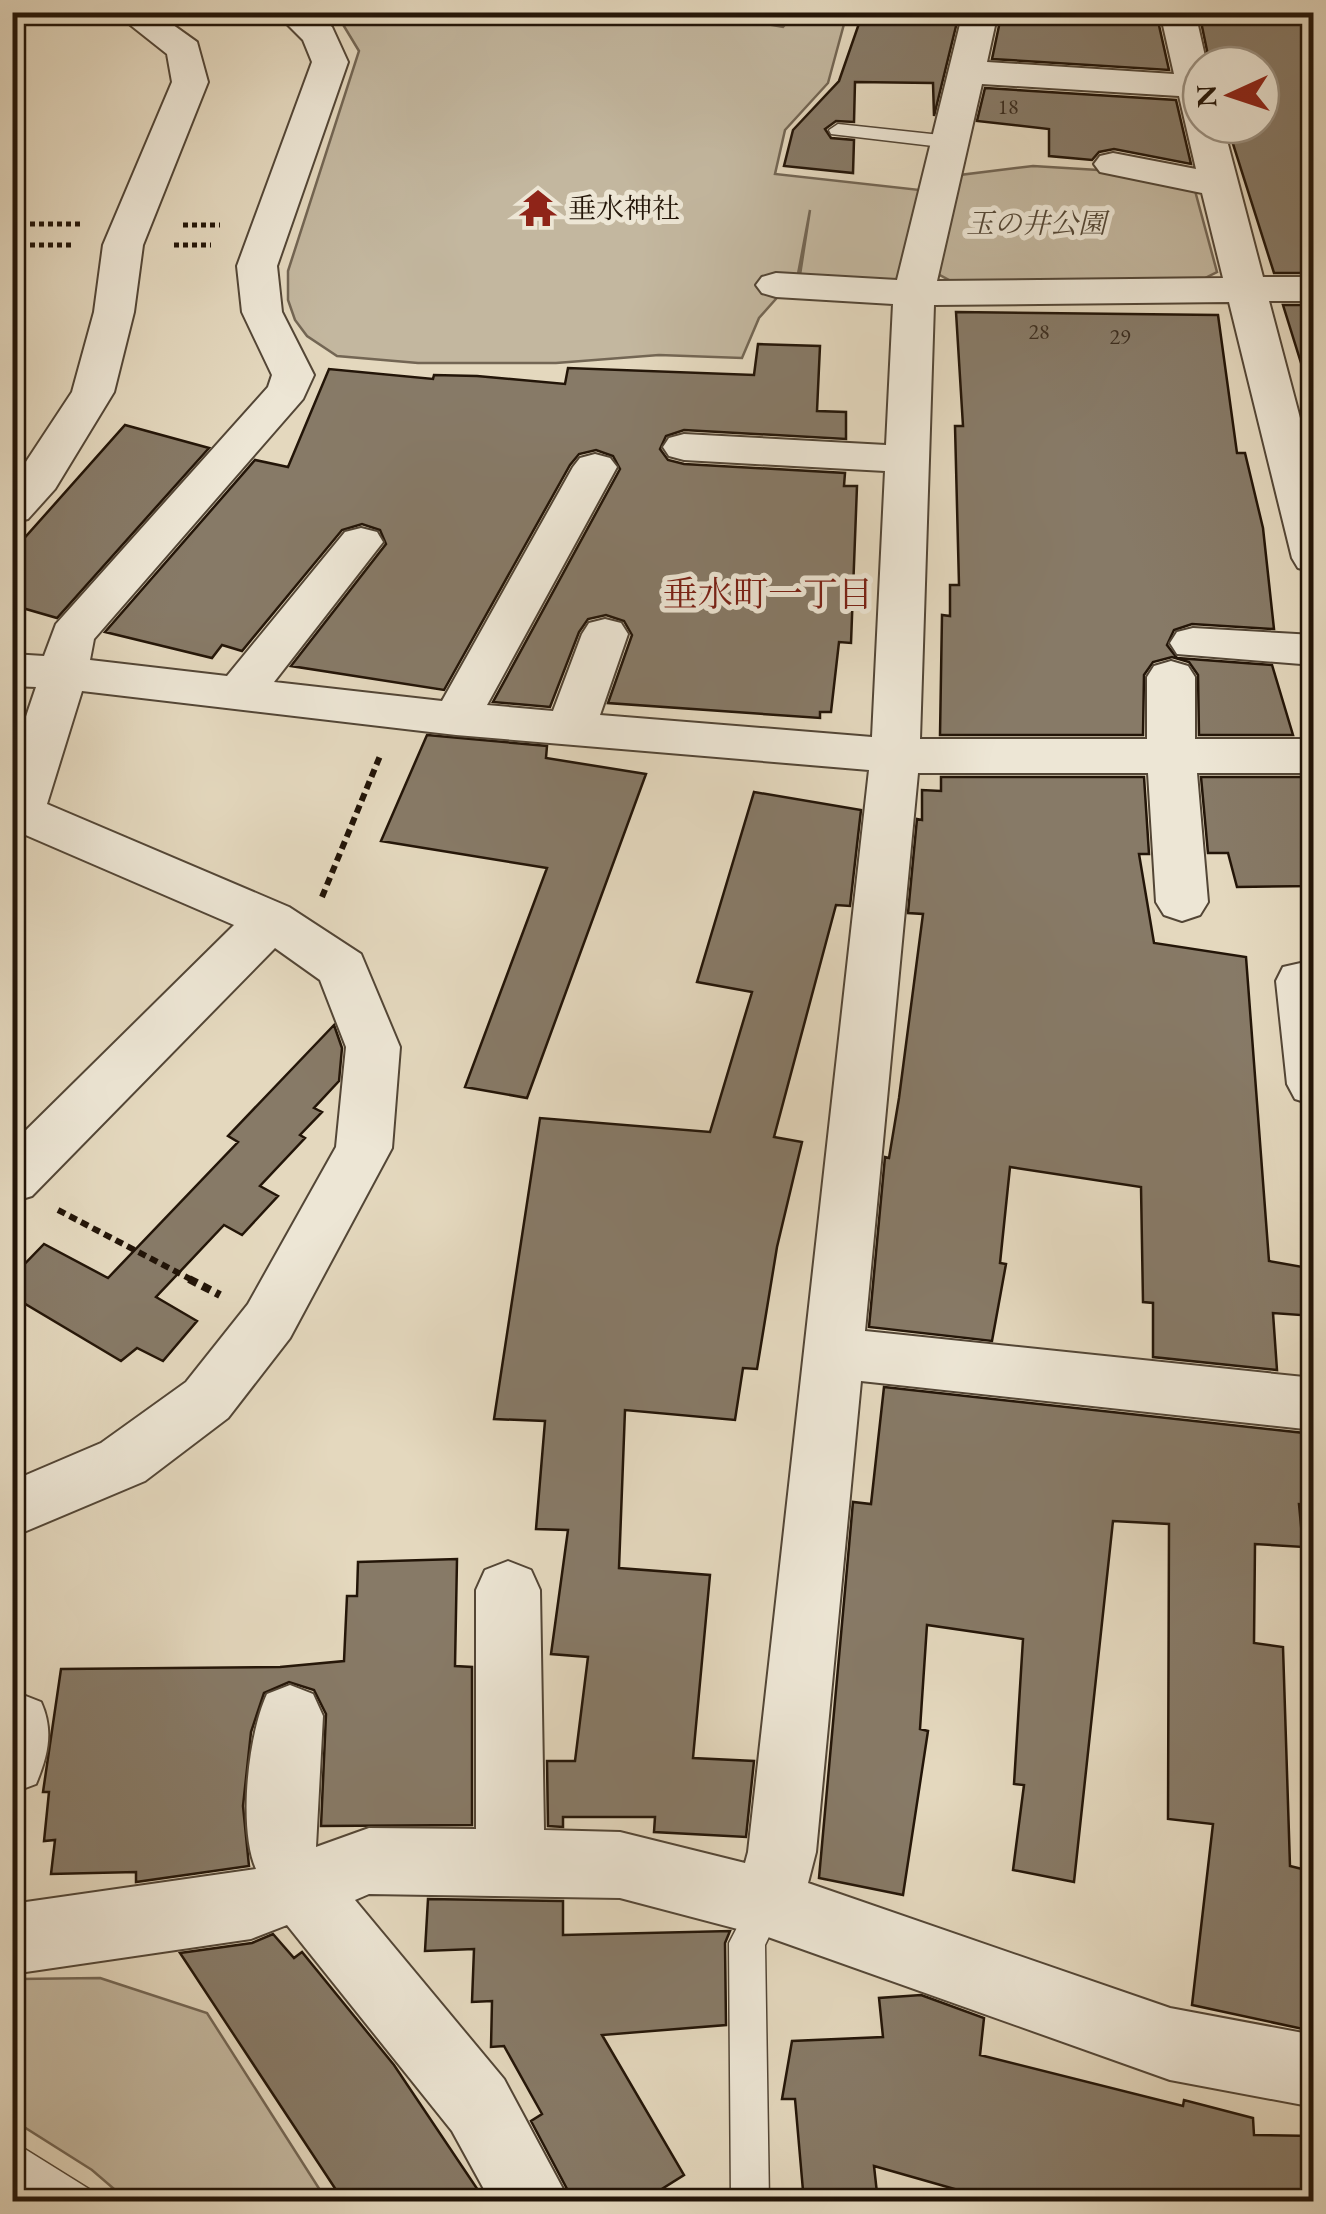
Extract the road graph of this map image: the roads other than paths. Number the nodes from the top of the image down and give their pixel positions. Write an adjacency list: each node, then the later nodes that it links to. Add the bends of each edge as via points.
1 (131, 12): 20 (street, via 184,50 190,82 123,245 93,392 40,480)
2 (292, 12): 26 (street, via 319,34 330,62 257,266 255,293 264,328 293,375 288,390 72,635)
3 (982, 12): 6 (street)
4 (1177, 12): 5 (street)
5 (1184, 45)
6 (966, 72): 7 (street); 9 (street)
7 (1181, 98)
8 (838, 130): 9 (lane)
9 (950, 142): 16 (street)
10 (1210, 145): 12 (street)
11 (1113, 164): 12 (street)
12 (1222, 185): 14 (street)
13 (776, 285): 16 (street)
14 (1247, 289): 15 (street); 16 (street); 22 (street)
15 (1314, 289)
16 (914, 293): 18 (street)
17 (684, 447): 18 (street)
18 (910, 459): 30 (street)
19 (573, 481): 28 (street, via 530,622)
20 (12, 509)
21 (361, 541): 27 (street)
22 (1314, 558)
23 (605, 634): 29 (street)
24 (1314, 650): 32 (street, via 1182,660)
25 (12, 670): 26 (street)
26 (64, 673): 27 (street); 33 (street)
27 (238, 694): 28 (street)
28 (456, 719): 29 (street)
29 (571, 728): 30 (street)
30 (895, 756): 32 (street); 39 (street)
31 (1314, 756): 32 (street)
32 (1170, 757): 34 (street)
33 (15, 813): 35 (street)
34 (1182, 902)
35 (271, 920): 38 (street); 41 (street, via 342,968 373,1048 364,1148 270,1321 207,1400 137,1452)
36 (1314, 980): 37 (street, via 1302,980)
37 (1314, 1084)
38 (30, 1192)
39 (834, 1353): 40 (street); 46 (street, via 782,1852)
40 (1314, 1404)
41 (12, 1510)
42 (508, 1590): 44 (street)
43 (290, 1716): 45 (street, via 279,1843)
44 (510, 1861): 45 (street, via 368,1861); 46 (street, via 620,1865)
45 (298, 1884): 47 (street, via 251,1905); 51 (street, via 478,2105)
46 (768, 1903): 48 (street, via 1170,2044); 52 (lane, via 747,1943)
47 (12, 1940)
48 (1314, 2071)
49 (12, 2159): 50 (lane)
50 (76, 2202)
51 (533, 2202)
52 (750, 2202)

